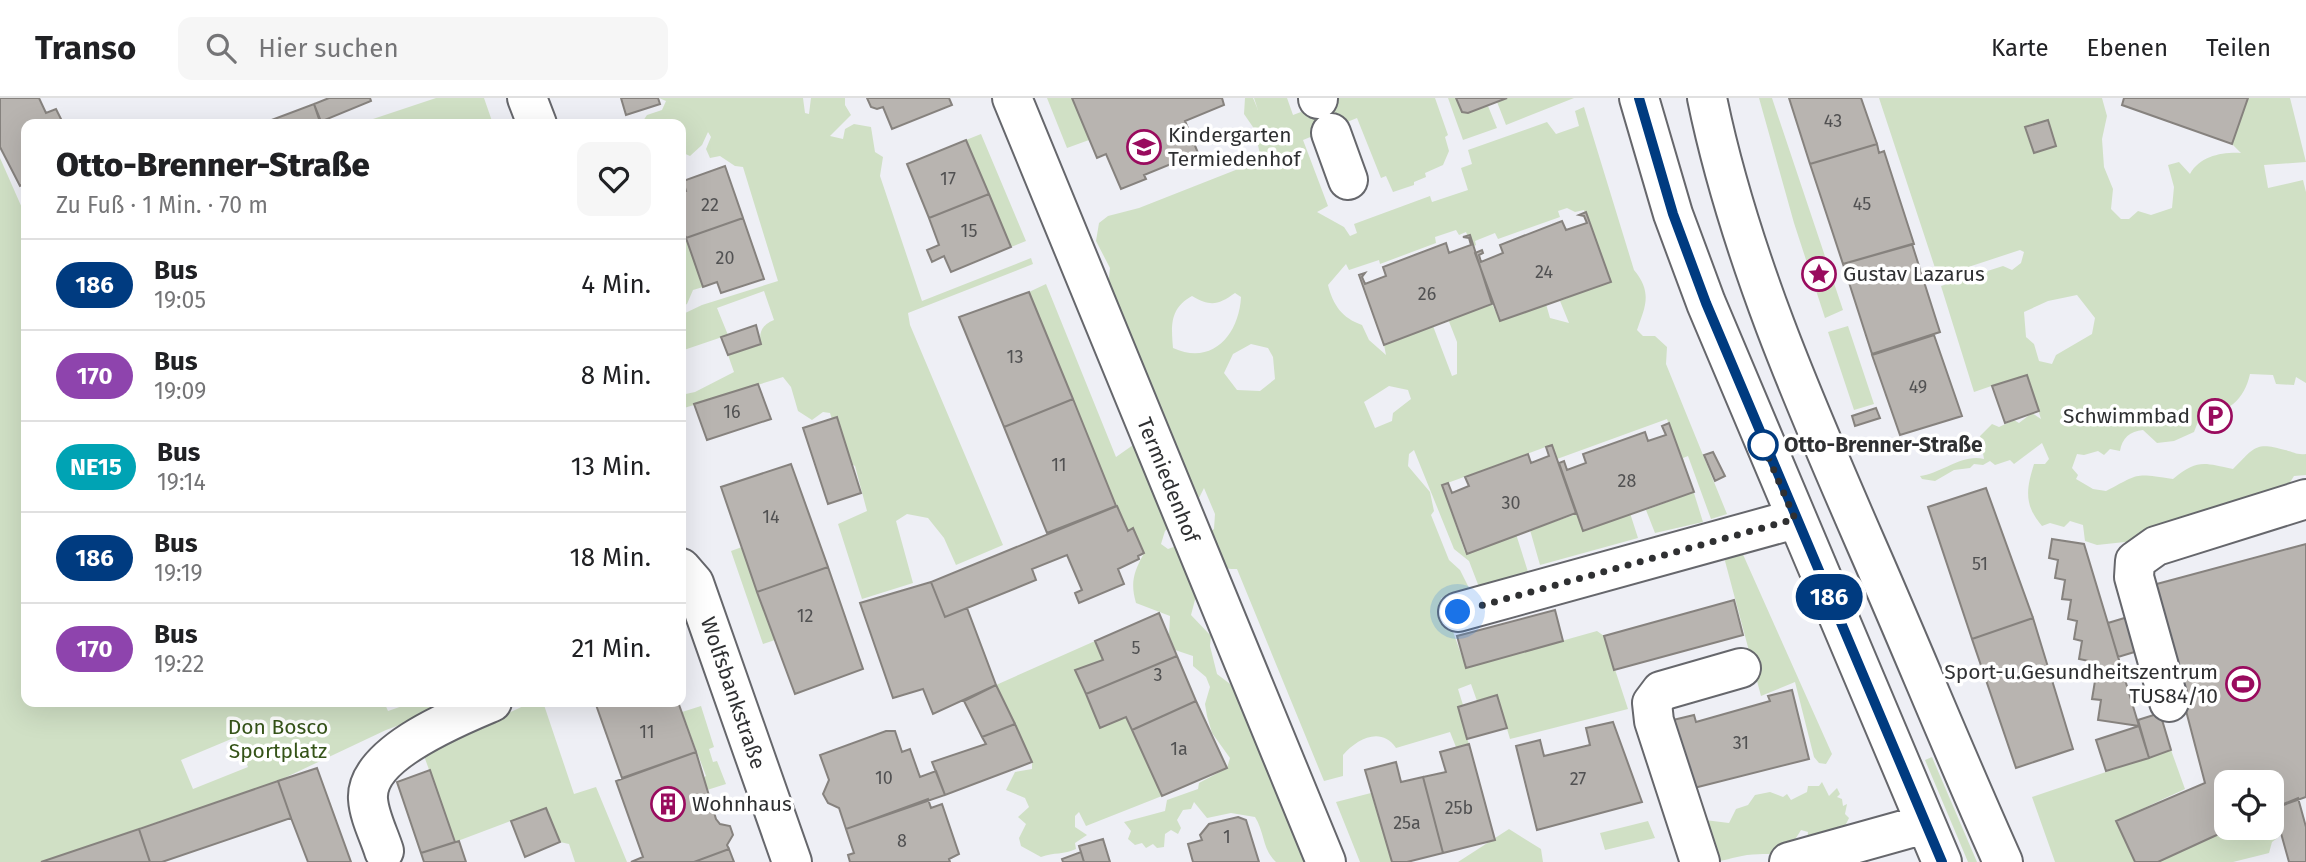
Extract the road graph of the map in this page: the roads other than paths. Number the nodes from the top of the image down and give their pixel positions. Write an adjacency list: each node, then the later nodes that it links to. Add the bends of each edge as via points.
1 (527, 98): 6 (street)
2 (1012, 98): 19 (street, Termiedenhof)
3 (1639, 98): 9 (street, via 1695,274)
4 (1707, 98): 23 (street, via 1729,189 1767,302)
5 (1322, 110): 7 (street)
6 (535, 119)
7 (1348, 180)
8 (2306, 499): 14 (street, via 2156,546 2135,561 2134,576)
9 (1795, 519): 11 (street); 16 (street)
10 (686, 574): 12 (street, Wolfsbankstraße, via 694,583)
11 (1458, 612)
12 (695, 630): 18 (street, Wolfsbankstraße)
13 (1741, 668): 20 (street, via 1661,691 1652,703)
14 (2169, 702)
15 (482, 707): 17 (street, via 415,739 377,773 368,799)
16 (1925, 824): 21 (street); 22 (street)
17 (384, 851)
18 (792, 862)
19 (1326, 862)
20 (1700, 862)
21 (1789, 862)
22 (1942, 862)
23 (2003, 862)

